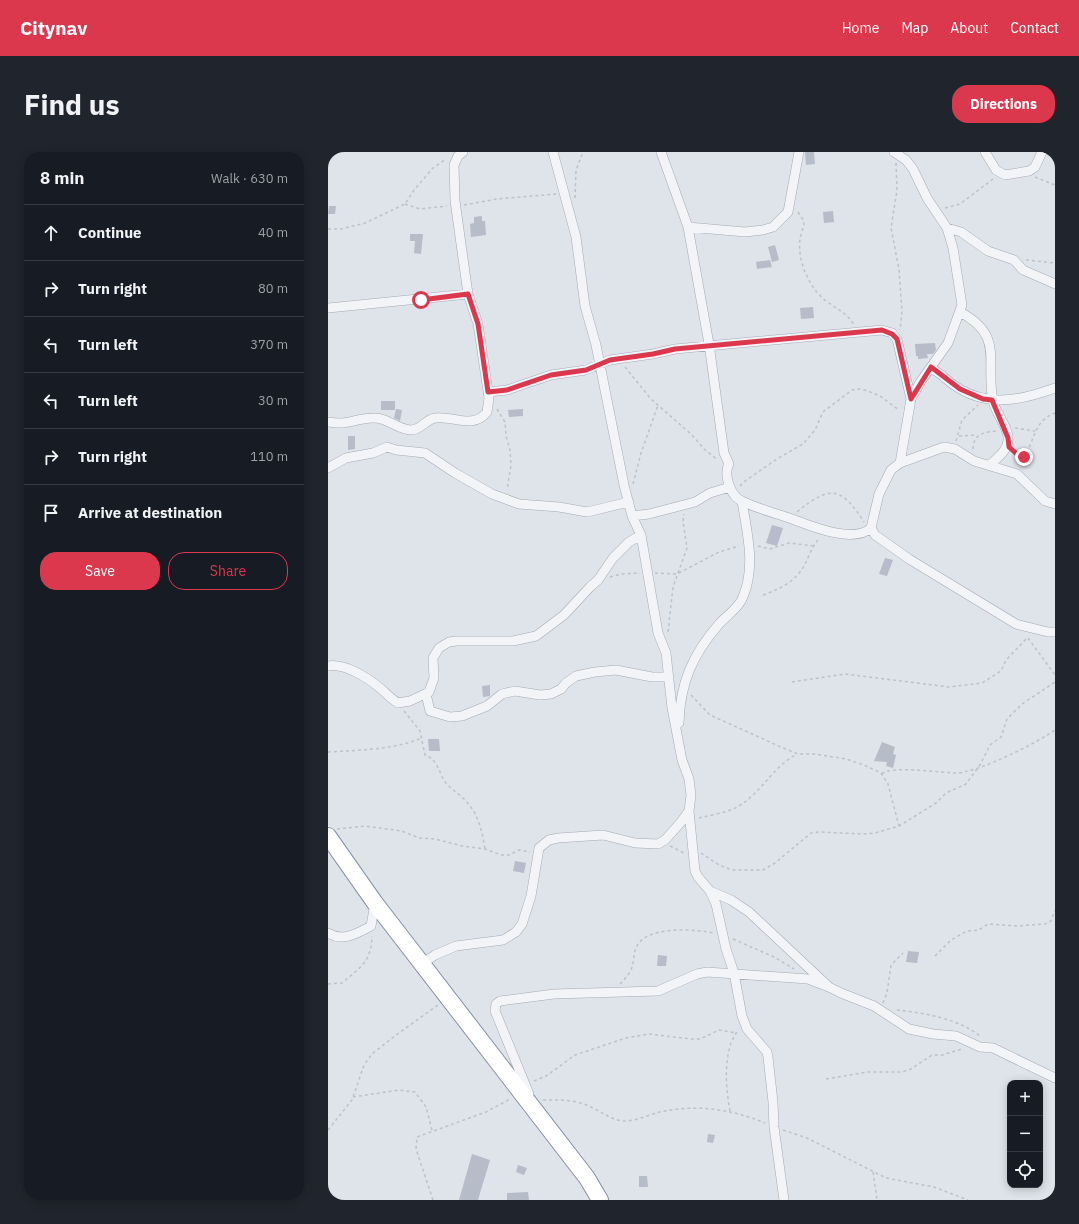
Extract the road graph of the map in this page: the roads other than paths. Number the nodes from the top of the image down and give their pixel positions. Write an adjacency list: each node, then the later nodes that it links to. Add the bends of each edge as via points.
1 (554, 152): 15 (street, via 576,237 585,306)
2 (661, 152): 8 (street)
3 (799, 152): 8 (street, via 788,212 773,227 763,230 729,231)
4 (985, 152): 5 (street, via 996,170 1002,174 1026,173 1035,166)
5 (1042, 152)
6 (895, 153): 9 (street, via 906,160 913,169 927,198)
7 (460, 154): 11 (street, via 454,165 453,174)
8 (688, 227): 14 (street)
9 (947, 228): 10 (street, via 961,232 988,251 1014,260 1023,270); 13 (street, via 961,294)
10 (1055, 284)
11 (468, 294): 12 (street); 18 (street, via 478,324)
12 (328, 308)
13 (960, 312): 16 (street, via 948,343); 20 (street, via 982,327 990,347)
14 (709, 344): 15 (street, via 619,358); 19 (street, via 882,330 897,339); 25 (street, via 724,452 729,464 726,469)
15 (600, 365): 18 (street, via 579,372 551,375 507,390); 26 (street)
16 (931, 367): 19 (street); 20 (street, via 956,387)
17 (1055, 388): 20 (street, via 1029,398)
18 (490, 392): 21 (street, via 487,412 474,421 436,418 412,430 397,427 380,418 350,423)
19 (911, 399): 22 (street)
20 (988, 400): 23 (street, via 1005,430 1008,442 1005,450)
21 (328, 422)
22 (900, 463): 23 (street, via 949,447); 30 (street, via 891,470 884,482)
23 (990, 465): 28 (street, via 1018,474 1046,501)
24 (328, 468): 26 (street, via 346,458 373,453 385,447 424,453 492,494 519,504 587,512)
25 (730, 487): 27 (street); 29 (street, via 706,495 695,502)
26 (628, 500): 29 (street)
27 (741, 501): 30 (street, via 827,531 849,534); 36 (street, via 750,572 743,597 698,650 690,666 679,713)
28 (1055, 504)
29 (632, 516): 31 (street)
30 (870, 529): 32 (street, via 909,559 1016,624)
31 (641, 535): 34 (street, via 658,632 666,653); 35 (street, via 629,542 613,558 598,580 564,615 536,636 513,642 464,640 444,644 433,658 434,678)
32 (1055, 632)
33 (328, 666): 35 (street, via 341,667 360,675 398,703 416,699)
34 (669, 677): 35 (street, via 652,677 616,670 585,674 571,678 556,692 546,695 509,692 497,697 487,706 455,717 430,711 426,694); 36 (street)
35 (429, 692)
36 (678, 736): 37 (street, via 682,760 689,779)
37 (689, 811): 39 (street, via 693,859 698,877); 42 (street, via 665,840 658,844 635,843 603,835 549,840 537,853 530,896 522,924 516,932 503,940 456,946)
38 (332, 833): 40 (highway)
39 (710, 891): 43 (street, via 716,904); 44 (street, via 731,900 749,912)
40 (376, 903): 41 (street, via 369,928 342,938 336,938); 42 (highway)
41 (328, 933)
42 (423, 963): 46 (highway)
43 (734, 973): 44 (street, via 808,979); 46 (street, via 697,974 658,991 523,996 500,1001 496,1004 495,1011); 48 (street, via 747,1029 768,1057)
44 (829, 987): 45 (street, via 874,1006 910,1029 982,1043)
45 (1055, 1078)
46 (528, 1098): 47 (highway, via 587,1178)
47 (600, 1200)
48 (784, 1200)

